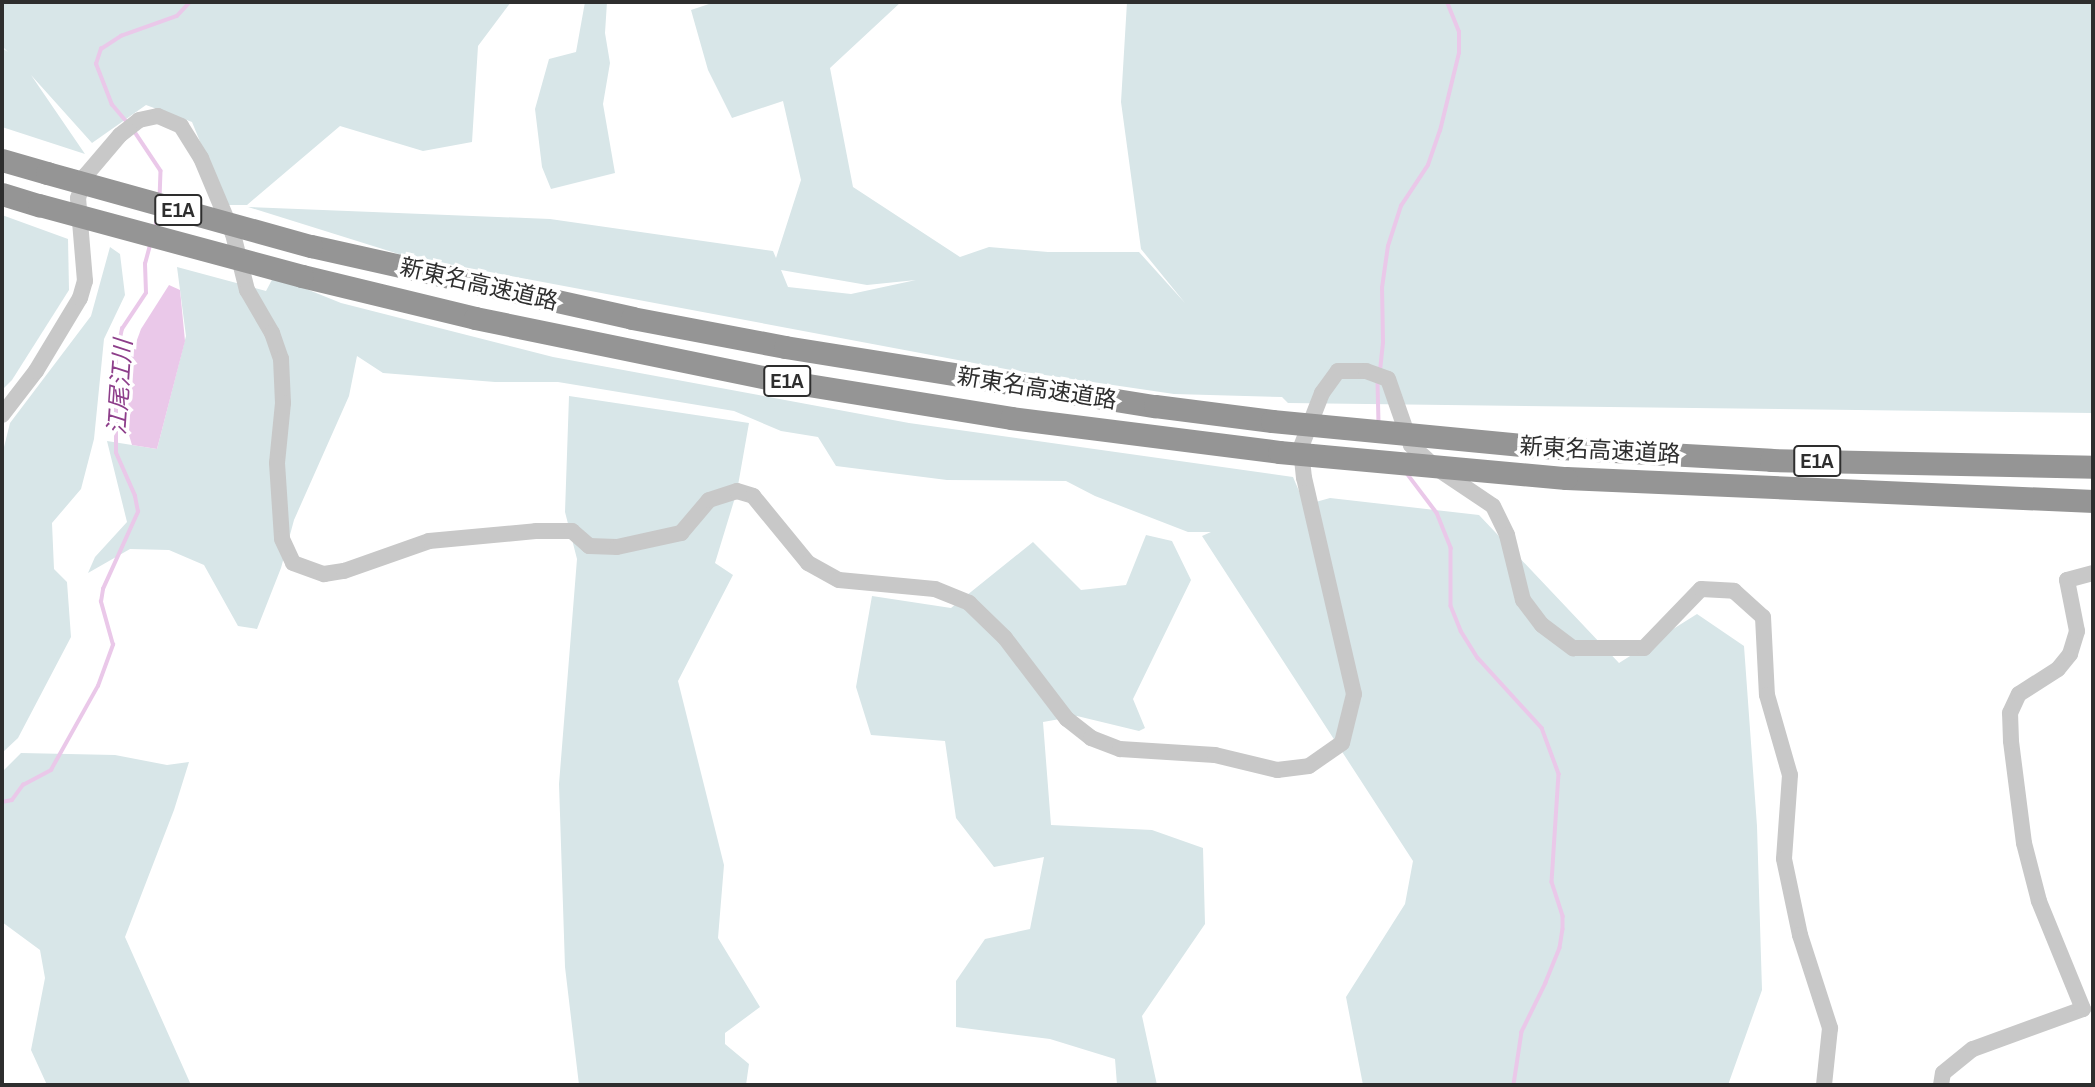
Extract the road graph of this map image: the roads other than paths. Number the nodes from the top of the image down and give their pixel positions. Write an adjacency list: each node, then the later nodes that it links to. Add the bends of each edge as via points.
1 (2, 160): 4 (highway, 新東名高速道路 / E1A, bridge, via 311,246 632,318 1025,387 1272,421 1542,447 1771,460)
2 (2, 194): 5 (highway, 新東名高速道路 / E1A, bridge, via 475,318 771,379 1012,418 1279,452 1566,478)
3 (2, 415): 7 (street, via 36,371 80,298 85,281 78,198 86,175 120,135 139,120 159,116 181,126 201,158 233,234 247,290 281,359 283,403 276,463 282,539 293,563 324,574 344,572 429,541 536,531 572,531 589,546 617,547 681,533 709,500 737,491 753,496 808,563 839,580 935,589 969,603 1005,638 1067,719 1091,738 1120,749 1215,755 1277,770 1309,766 1342,743 1354,694 1304,478 1301,447 1321,393 1338,371 1366,371 1388,379 1411,445 1493,506 1507,535 1523,600 1542,625 1573,648 1644,648 1701,589 1734,591 1763,617 1767,695 1790,775 1784,859 1800,935 1830,1028)
4 (2093, 467)
5 (2093, 500)
6 (2093, 573): 8 (street, via 2067,580 2077,631 2070,654 2058,669 2019,694 2010,713 2024,843 2039,901 2083,1009 1973,1049 1943,1073)
7 (1824, 1085)
8 (1941, 1085)

